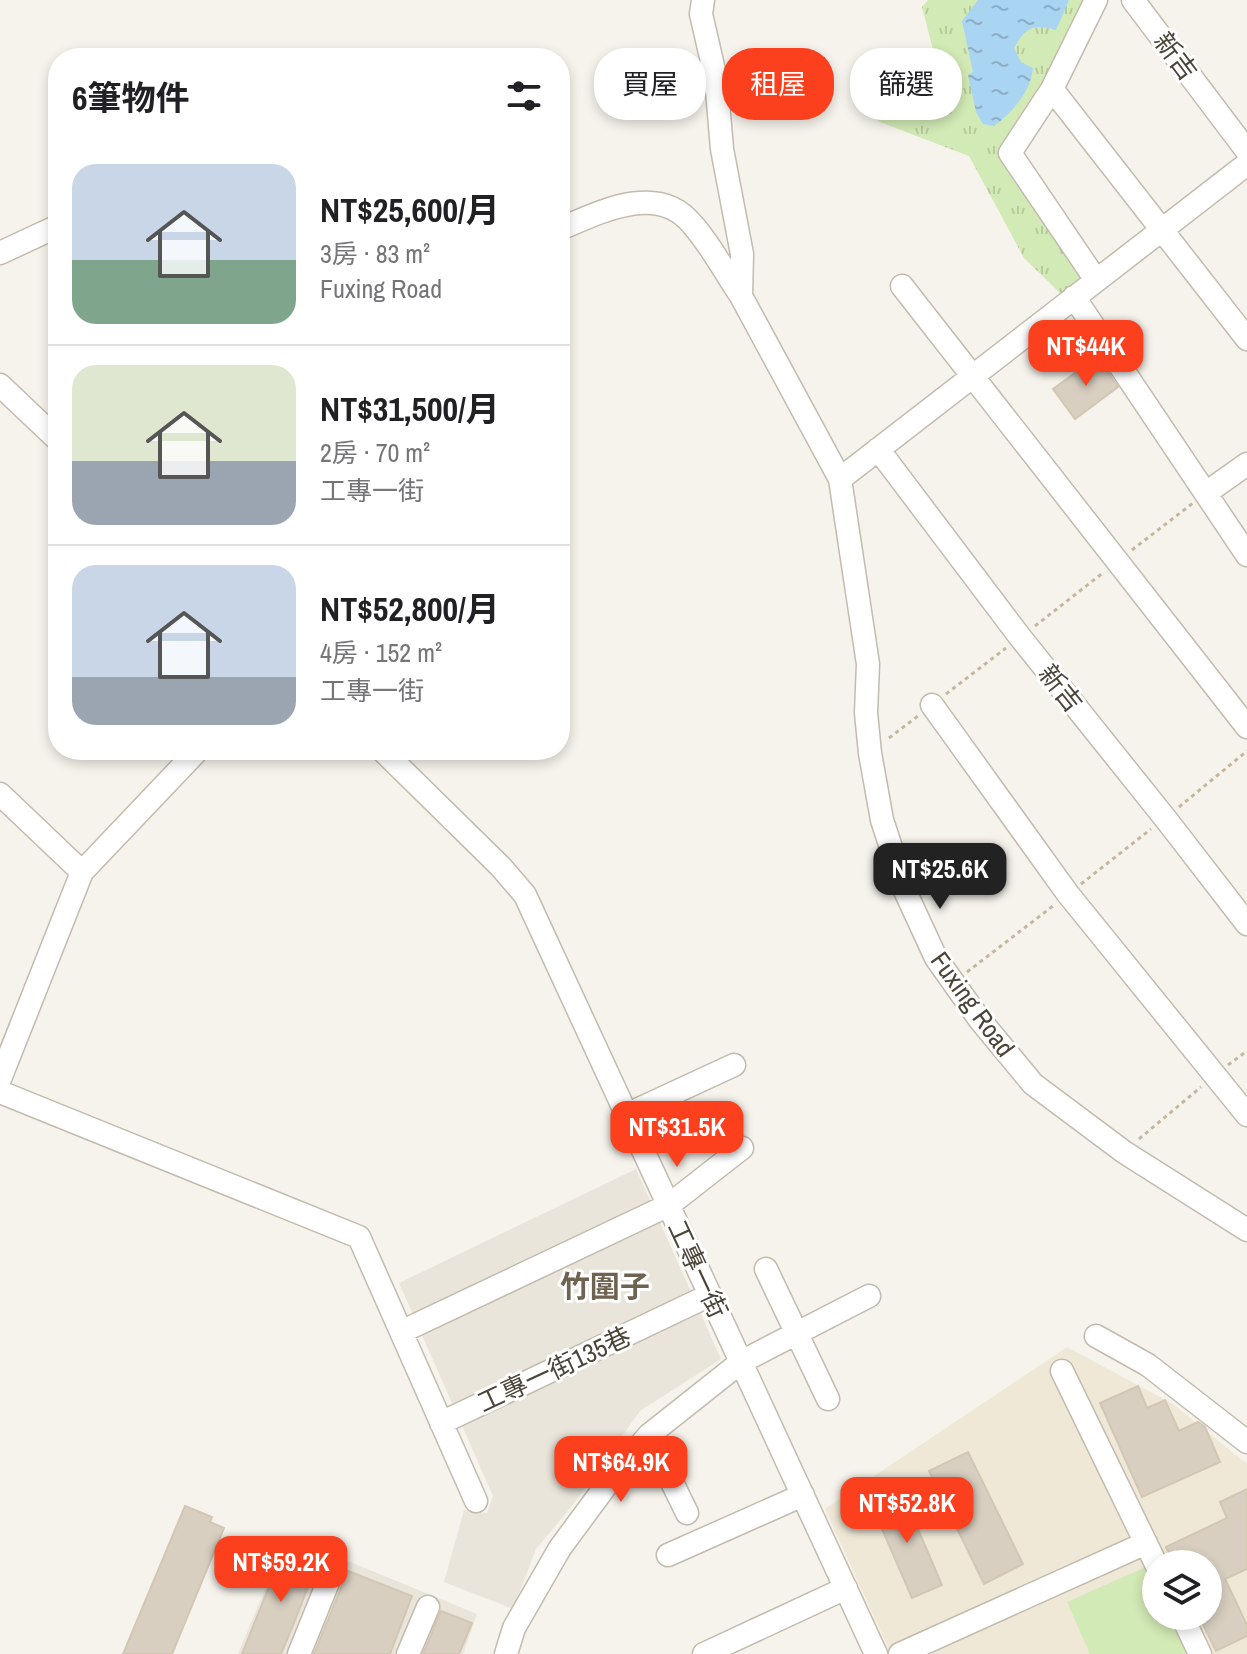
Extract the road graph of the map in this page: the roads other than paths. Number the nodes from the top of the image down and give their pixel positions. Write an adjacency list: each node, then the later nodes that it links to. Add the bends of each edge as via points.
1 (703, 0): 13 (street, via 701,14 742,254)
2 (1096, 0): 4 (street)
3 (1133, 0): 5 (street, 新吉)
4 (1052, 89): 8 (street); 11 (street, via 1010,153)
5 (1247, 151)
6 (1247, 164): 8 (street)
7 (570, 225): 13 (street, Fuxing Road, via 639,201 666,205 690,220)
8 (1162, 230): 11 (street); 15 (street)
9 (48, 231): 10 (street)
10 (0, 253)
11 (1096, 280): 14 (street)
12 (902, 286): 16 (street)
13 (741, 296): 21 (street, Fuxing Road)
14 (1074, 297): 16 (street); 22 (street)
15 (1247, 339)
16 (972, 376): 19 (street); 25 (street)
17 (0, 385): 18 (street)
18 (48, 431)
19 (878, 449): 21 (street); 30 (street, 新吉)
20 (1247, 464): 22 (street)
21 (840, 479): 38 (street, Fuxing Road, via 868,664 866,713 882,820 900,878 936,958 1033,1084 1124,1152)
22 (1206, 493): 23 (street)
23 (1247, 555)
24 (932, 705): 35 (street, via 1068,894)
25 (1247, 727)
26 (188, 760): 29 (street)
27 (392, 760): 34 (street, 工專一街, via 525,895)
28 (0, 794): 29 (street)
29 (82, 872): 32 (street)
30 (1247, 924)
31 (734, 1065): 34 (street)
32 (0, 1079)
33 (0, 1092): 42 (street, via 359,1237)
34 (626, 1115): 37 (street, 工專一街)
35 (1247, 1115)
36 (742, 1148): 37 (street)
37 (669, 1205): 40 (street, 工專一街); 42 (street)
38 (1247, 1230)
39 (766, 1269): 43 (street)
40 (710, 1295): 45 (street, 工專一街); 48 (street, 工專一街135巷)
41 (869, 1296): 43 (street)
42 (401, 1332): 48 (street)
43 (796, 1334): 45 (street); 47 (street)
44 (1096, 1336): 50 (street, via 1148,1365)
45 (741, 1362): 49 (street); 51 (street, 工專一街)
46 (1062, 1371): 54 (street)
47 (828, 1399)
48 (441, 1423): 52 (street)
49 (649, 1435): 53 (street); 63 (street, via 560,1548 514,1628)
50 (1247, 1442)
51 (803, 1495): 56 (street); 58 (street, 工專一街)
52 (476, 1501)
53 (687, 1513)
54 (1146, 1543): 55 (street); 66 (street)
55 (1149, 1550)
56 (668, 1555)
57 (335, 1565): 61 (street)
58 (846, 1588): 64 (street); 65 (street, 工專一街)
59 (428, 1607): 62 (street)
60 (1189, 1630): 67 (street)
61 (299, 1654)
62 (408, 1654)
63 (506, 1654)
64 (704, 1654)
65 (876, 1654)
66 (900, 1654)
67 (1200, 1654)

